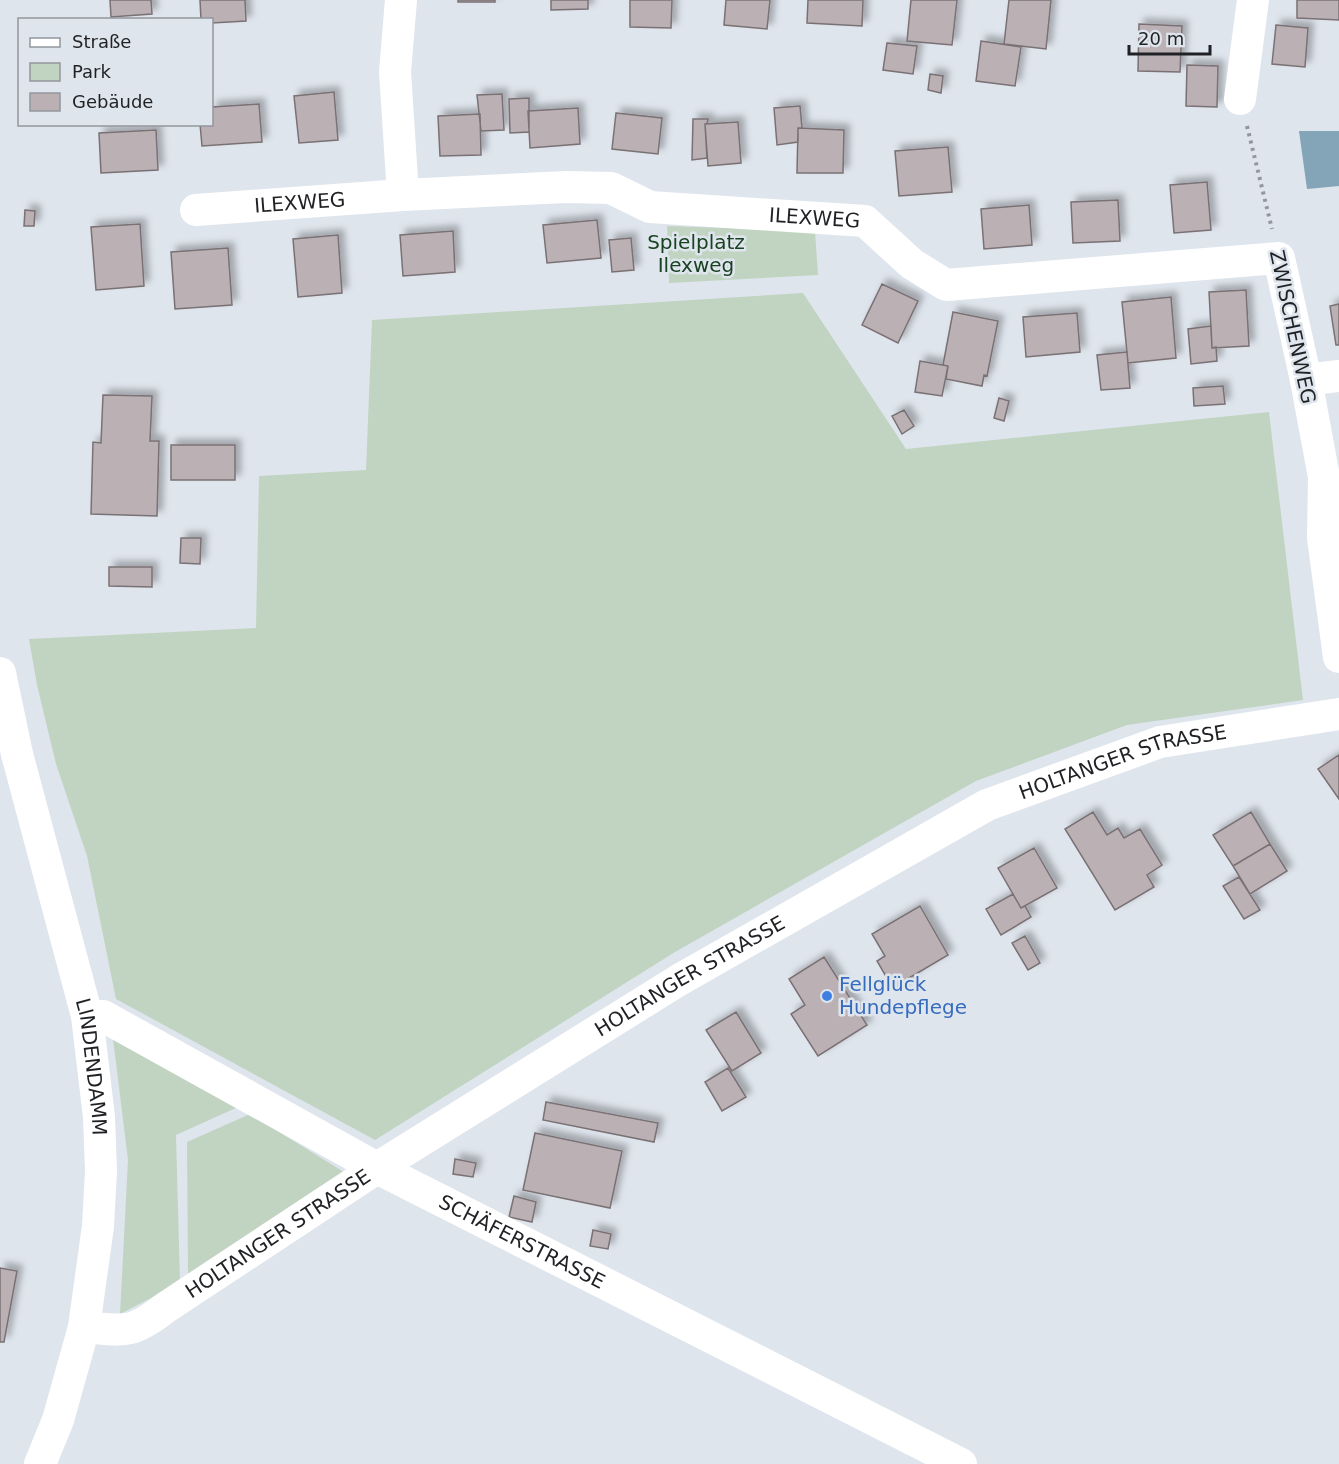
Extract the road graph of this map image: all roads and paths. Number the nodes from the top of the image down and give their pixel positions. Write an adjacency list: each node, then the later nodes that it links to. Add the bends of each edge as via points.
1 (401, 0): 4 (street, via 396,72)
2 (1253, 0): 3 (street)
3 (1240, 99): 6 (path, ZWISCHENWEG)
4 (403, 195): 5 (street, ILEXWEG); 6 (street, ILEXWEG, via 611,188 650,207 865,221 912,264 946,285)
5 (196, 210)
6 (1279, 258): 8 (street, ZWISCHENWEG)
7 (1339, 376): 8 (street)
8 (1306, 380): 9 (street, ZWISCHENWEG, via 1324,477 1323,538)
9 (1339, 657)
10 (0, 673): 12 (street, LINDENDAMM, via 17,754)
11 (1339, 714): 13 (street, HOLTANGER STRASSE, via 1160,742 987,805 679,980)
12 (87, 1016): 13 (street, SCHÄFERSTRASSE, via 103,1016); 14 (street, LINDENDAMM, via 102,1171)
13 (377, 1168): 14 (street, HOLTANGER STRASSE, via 144,1325 120,1331); 16 (street, SCHÄFERSTRASSE)
14 (84, 1327): 15 (street, LINDENDAMM, via 58,1419)
15 (40, 1464)
16 (961, 1464)

